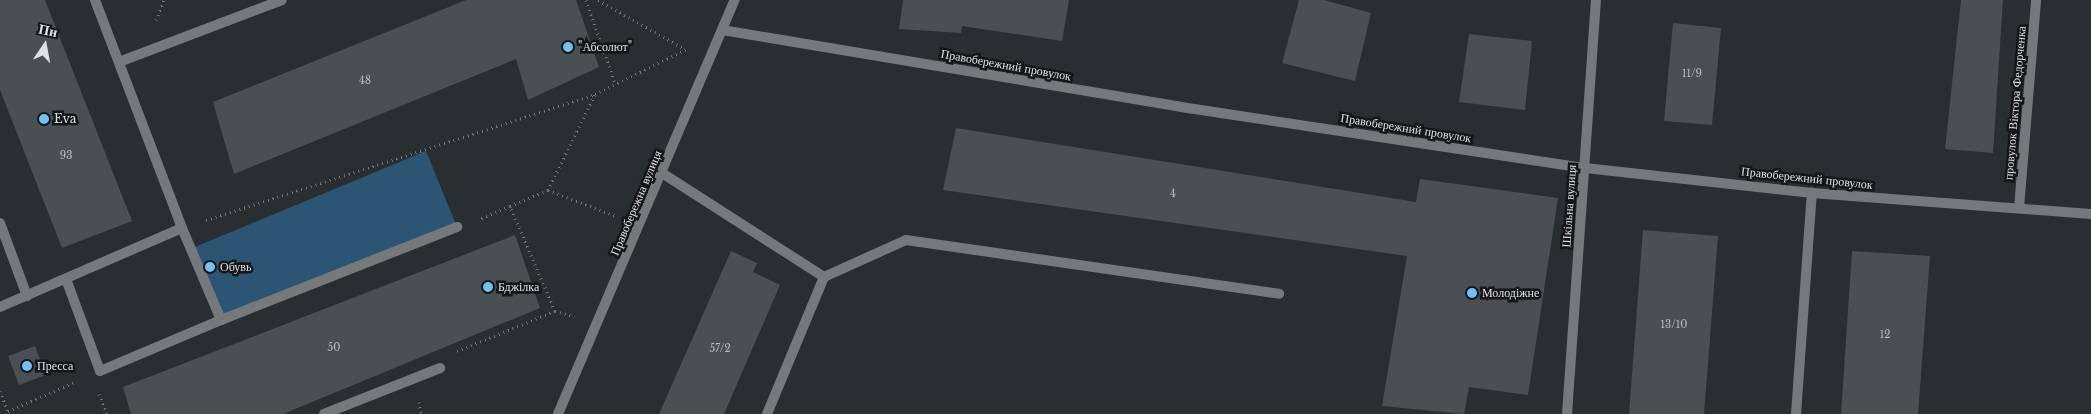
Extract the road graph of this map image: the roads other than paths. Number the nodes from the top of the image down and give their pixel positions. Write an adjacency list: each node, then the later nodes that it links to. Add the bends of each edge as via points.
1 (95, 0): 7 (street)
2 (282, 0): 7 (street)
3 (735, 0): 6 (street, Правобережна вулиця)
4 (1596, 0): 8 (street, Шкільна вулиця)
5 (2036, 0): 11 (street, провулок Віктора Федорченка)
6 (722, 30): 8 (street, Правобережний провулок, via 1181,107); 9 (street, Правобережна вулиця)
7 (119, 62): 15 (street)
8 (1584, 168): 10 (street, Правобережний провулок); 26 (street, Шкільна вулиця)
9 (662, 173): 16 (street); 24 (street, Правобережна вулиця)
10 (1812, 193): 11 (street, Правобережний провулок); 27 (street)
11 (2019, 208): 12 (street, Правобережний провулок)
12 (2091, 214)
13 (0, 223): 19 (street)
14 (457, 227): 21 (street)
15 (182, 228): 17 (street); 21 (street)
16 (824, 277): 18 (street, via 906,240); 25 (street)
17 (66, 279): 19 (street); 21 (street, via 100,371)
18 (1279, 294)
19 (27, 296): 20 (street)
20 (0, 307)
21 (221, 320)
22 (440, 368): 23 (street)
23 (324, 414)
24 (558, 414)
25 (767, 414)
26 (1567, 414)
27 (1796, 414)

